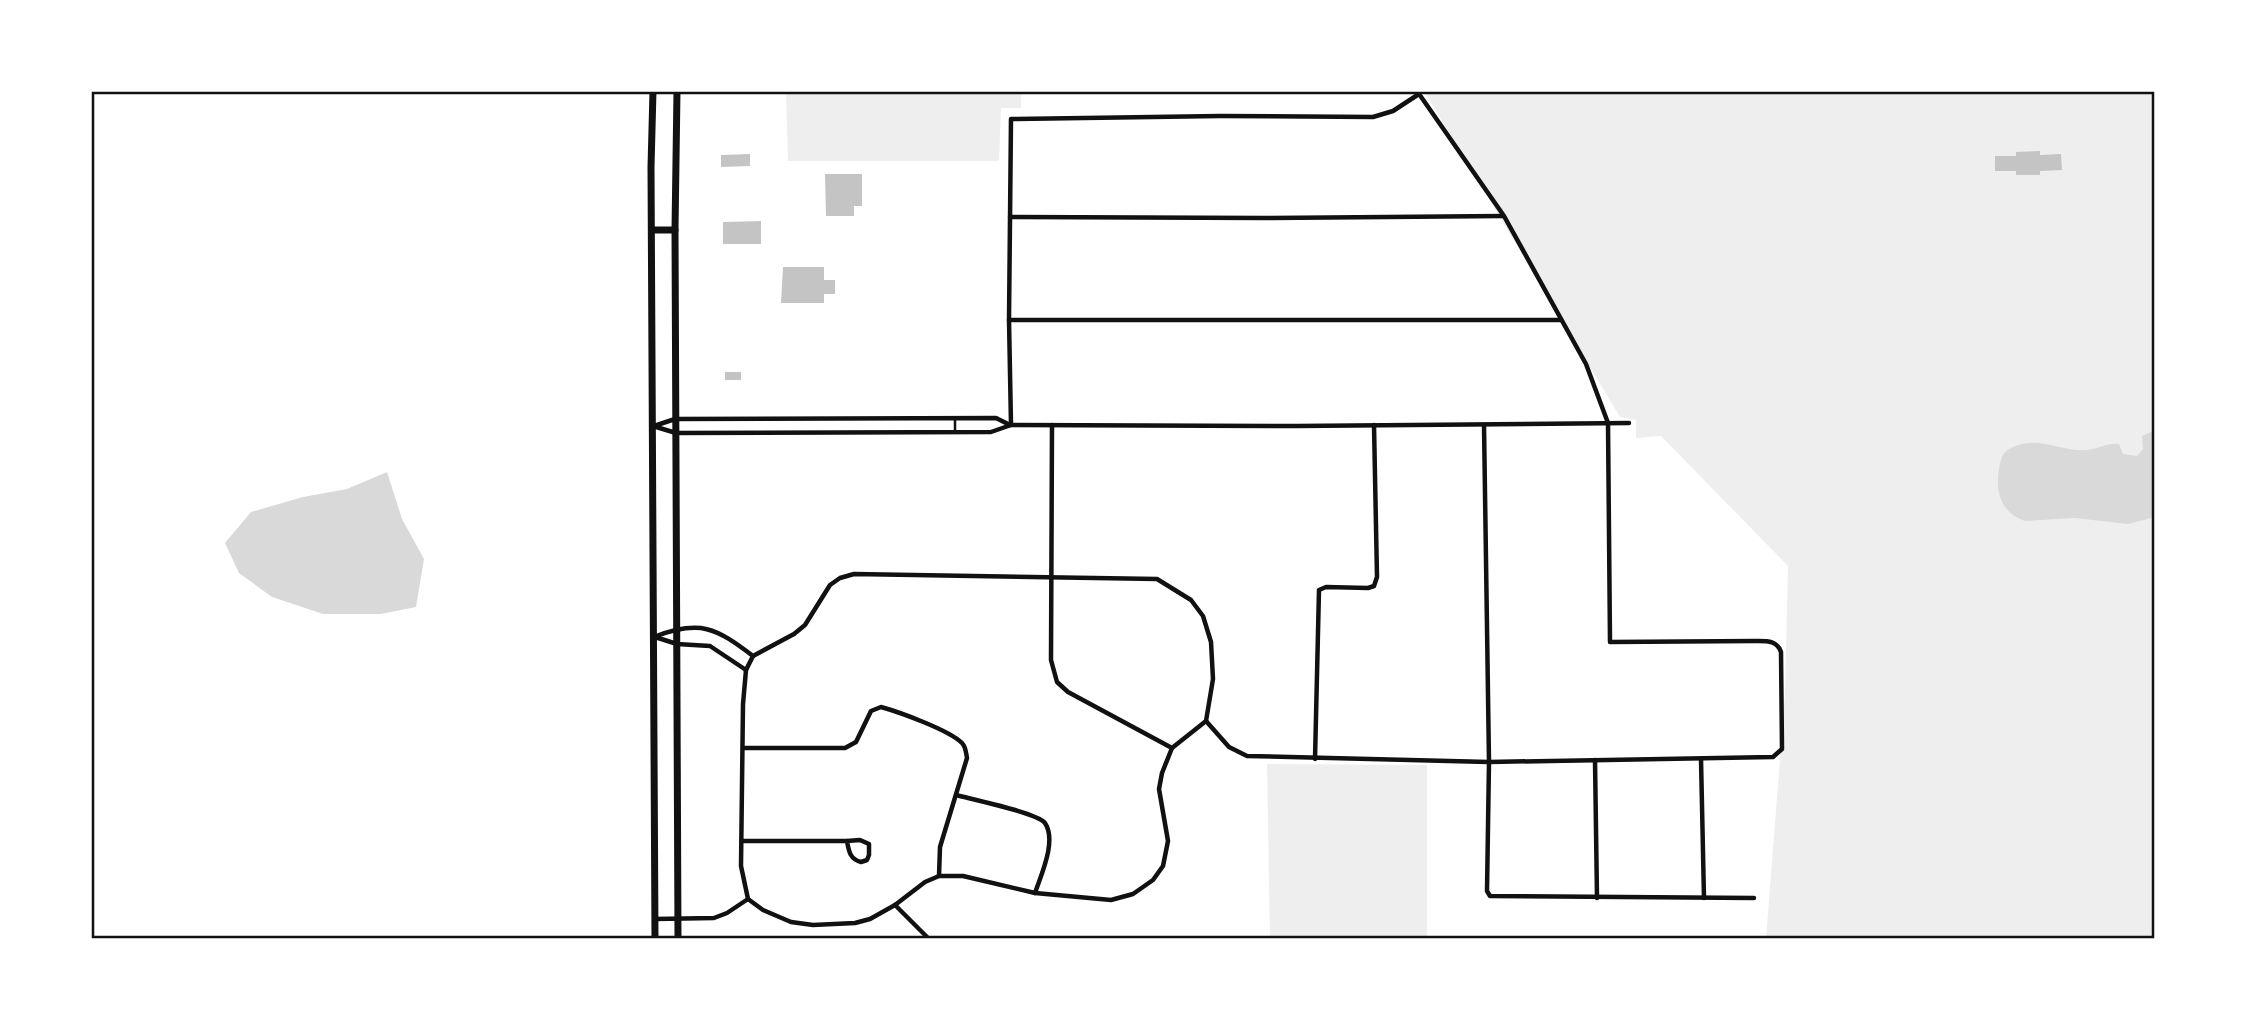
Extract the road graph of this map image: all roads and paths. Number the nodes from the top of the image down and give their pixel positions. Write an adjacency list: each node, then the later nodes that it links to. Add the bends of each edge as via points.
1 (653, 91): 6 (main road)
2 (677, 91): 7 (main road)
3 (1418, 93): 4 (street); 5 (street, via 1393,111 1373,117 1011,119)
4 (1504, 216): 5 (street); 9 (street)
5 (1010, 217): 8 (street)
6 (652, 230): 7 (main road); 19 (main road)
7 (675, 230): 10 (main road)
8 (1009, 320): 9 (street); 15 (street)
9 (1561, 320): 13 (street, via 1586,364)
10 (676, 419): 11 (street); 19 (street); 22 (main road)
11 (817, 419): 12 (street); 20 (street)
12 (955, 419): 15 (street, via 996,418); 21 (lane)
13 (1608, 423): 14 (street); 18 (street); 33 (street, via 1610,642 1770,641 1781,652 1782,749 1773,757)
14 (1629, 424)
15 (1011, 425): 16 (street); 21 (street, via 991,432)
16 (1052, 425): 17 (street); 23 (street)
17 (1374, 425): 18 (street); 32 (street, via 1377,577 1368,588 1320,590)
18 (1484, 425): 35 (street)
19 (653, 426): 22 (street); 25 (main road)
20 (817, 432): 21 (street); 22 (street)
21 (955, 432)
22 (676, 433): 24 (main road)
23 (1052, 579): 27 (street, via 854,574 830,585 805,625); 29 (street, via 1157,579 1191,600 1203,616 1211,642 1213,679); 31 (street, via 1051,660 1057,682)
24 (677, 628): 25 (street); 26 (main road); 27 (street, via 719,633)
25 (654, 637): 26 (street); 46 (main road)
26 (677, 644): 28 (street, via 710,646); 47 (main road)
27 (753, 656): 28 (street)
28 (746, 670): 30 (street)
29 (1206, 721): 31 (street); 32 (street, via 1239,754)
30 (743, 748): 36 (street, via 845,748 856,742 871,711 881,707 963,744 967,758); 37 (street)
31 (1172, 748): 40 (street, via 1159,789 1168,841 1163,866 1153,880 1133,894 1111,900)
32 (1315, 759): 35 (street)
33 (1701, 759): 34 (street); 42 (street)
34 (1595, 760): 35 (street); 41 (street)
35 (1489, 762): 41 (street, via 1490,896)
36 (956, 795): 39 (street, via 940,847); 40 (street, via 1032,815 1045,823 1047,857)
37 (743, 841): 38 (street); 44 (street, via 741,866)
38 (847, 841): 38 (street, via 869,844 867,860 852,858)
39 (939, 876): 40 (street, via 963,876); 45 (street)
40 (1035, 893)
41 (1597, 898): 42 (street)
42 (1704, 898): 43 (street)
43 (1754, 898)
44 (748, 899): 45 (street, via 775,916 813,925 855,923); 47 (street, via 714,918)
45 (895, 905): 50 (street)
46 (655, 919): 47 (street); 48 (main road)
47 (678, 919): 49 (main road)
48 (655, 939)
49 (678, 939)
50 (929, 939)

